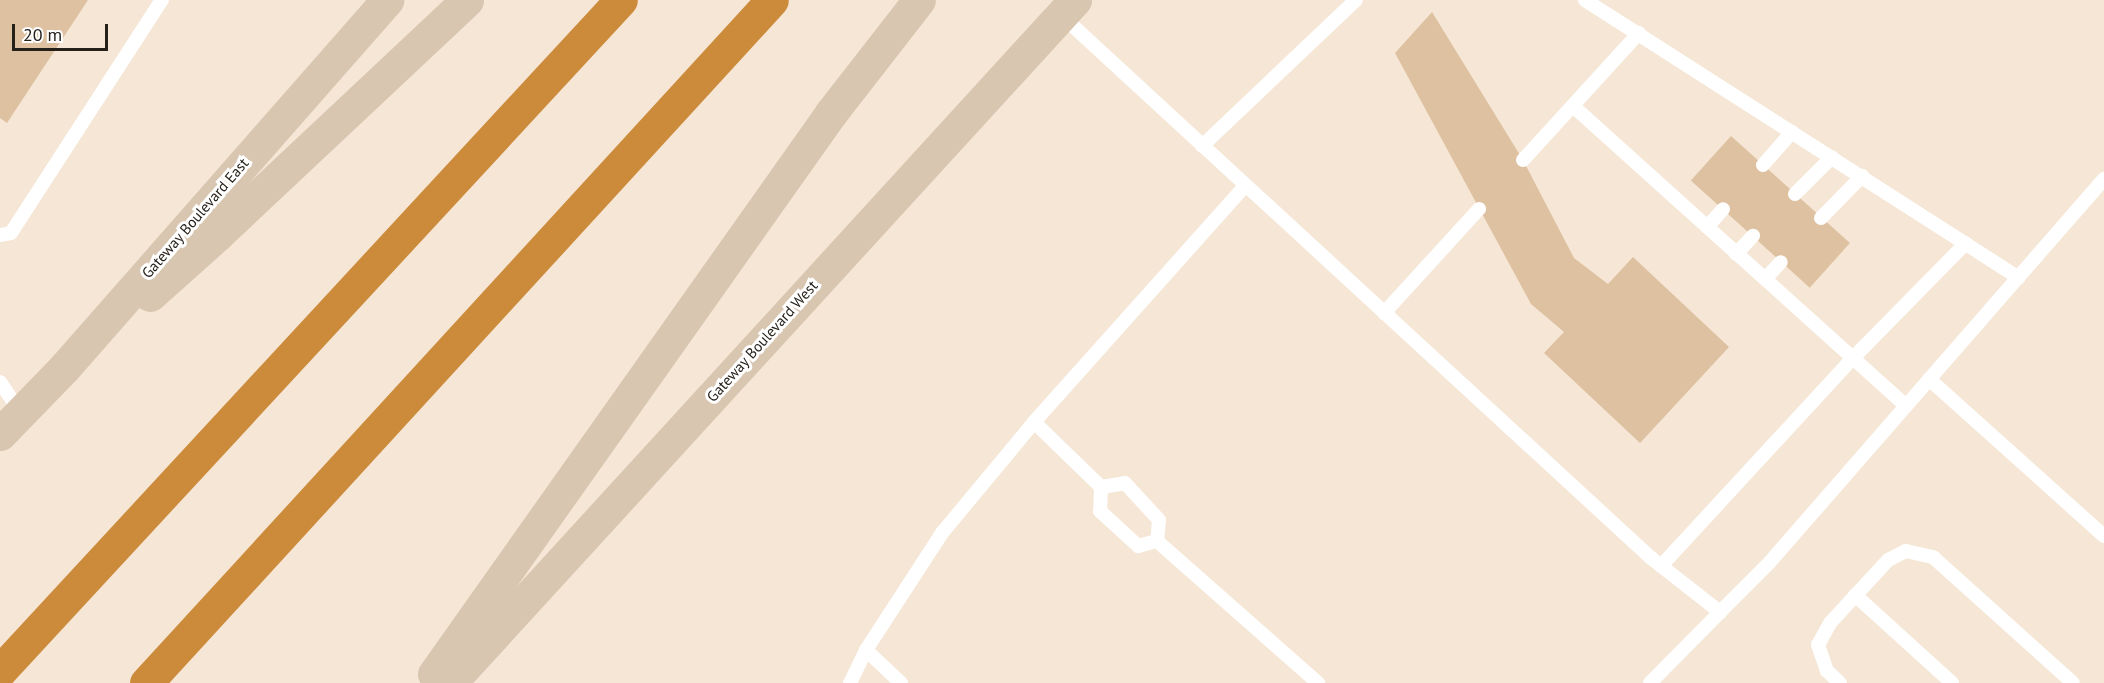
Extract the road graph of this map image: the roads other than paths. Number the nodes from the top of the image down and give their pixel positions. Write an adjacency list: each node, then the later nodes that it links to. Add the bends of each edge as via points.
1 (162, 0): 25 (lane, via 11,233)
2 (467, 0): 34 (main road, via 217,235)
3 (621, 0): 47 (highway)
4 (772, 0): 48 (highway)
5 (919, 0): 49 (main road, via 831,113)
6 (1356, 0): 13 (lane)
7 (1585, 0): 10 (lane)
8 (377, 4): 34 (main road, Gateway Boulevard East)
9 (1068, 7): 13 (lane); 50 (main road, Gateway Boulevard West)
10 (1639, 33): 11 (lane); 12 (lane)
11 (1573, 106): 15 (lane); 24 (lane)
12 (1792, 132): 14 (lane); 16 (lane)
13 (1202, 146): 19 (lane)
14 (1832, 157): 17 (lane); 20 (lane)
15 (1523, 160)
16 (1763, 165)
17 (1862, 176): 23 (lane); 27 (lane)
18 (2104, 179): 30 (lane)
19 (1245, 186): 32 (lane); 38 (lane)
20 (1795, 194)
21 (1479, 209): 32 (lane)
22 (1723, 209): 24 (lane)
23 (1821, 218)
24 (1707, 227): 28 (lane)
25 (0, 235)
26 (1753, 236): 28 (lane)
27 (1966, 243): 30 (lane); 33 (lane)
28 (1736, 254): 31 (lane)
29 (1781, 262): 31 (lane)
30 (2019, 278): 35 (lane)
31 (1765, 279): 33 (lane)
32 (1384, 313): 43 (lane)
33 (1853, 358): 37 (lane); 43 (lane)
34 (64, 368): 39 (main road, Gateway Boulevard East)
35 (1929, 379): 37 (lane); 41 (lane)
36 (0, 382): 39 (lane)
37 (1906, 406): 45 (lane, via 1769,563)
38 (1034, 422): 40 (lane); 46 (lane, via 942,533)
39 (10, 423)
40 (1101, 487): 42 (lane, via 1100,512 1138,546); 42 (lane, via 1125,483 1159,520)
41 (2104, 536)
42 (1157, 541): 53 (lane)
43 (1661, 566): 45 (lane)
44 (1855, 595): 55 (lane, via 1831,622 1818,645 1827,671); 56 (lane); 57 (lane, via 1888,560 1906,551 1933,557)
45 (1720, 612): 54 (lane)
46 (866, 650): 51 (lane); 52 (lane)
47 (0, 671)
48 (146, 683)
49 (428, 683)
50 (450, 683)
51 (849, 683)
52 (901, 683)
53 (1318, 683)
54 (1650, 683)
55 (1840, 683)
56 (1952, 683)
57 (2073, 683)

